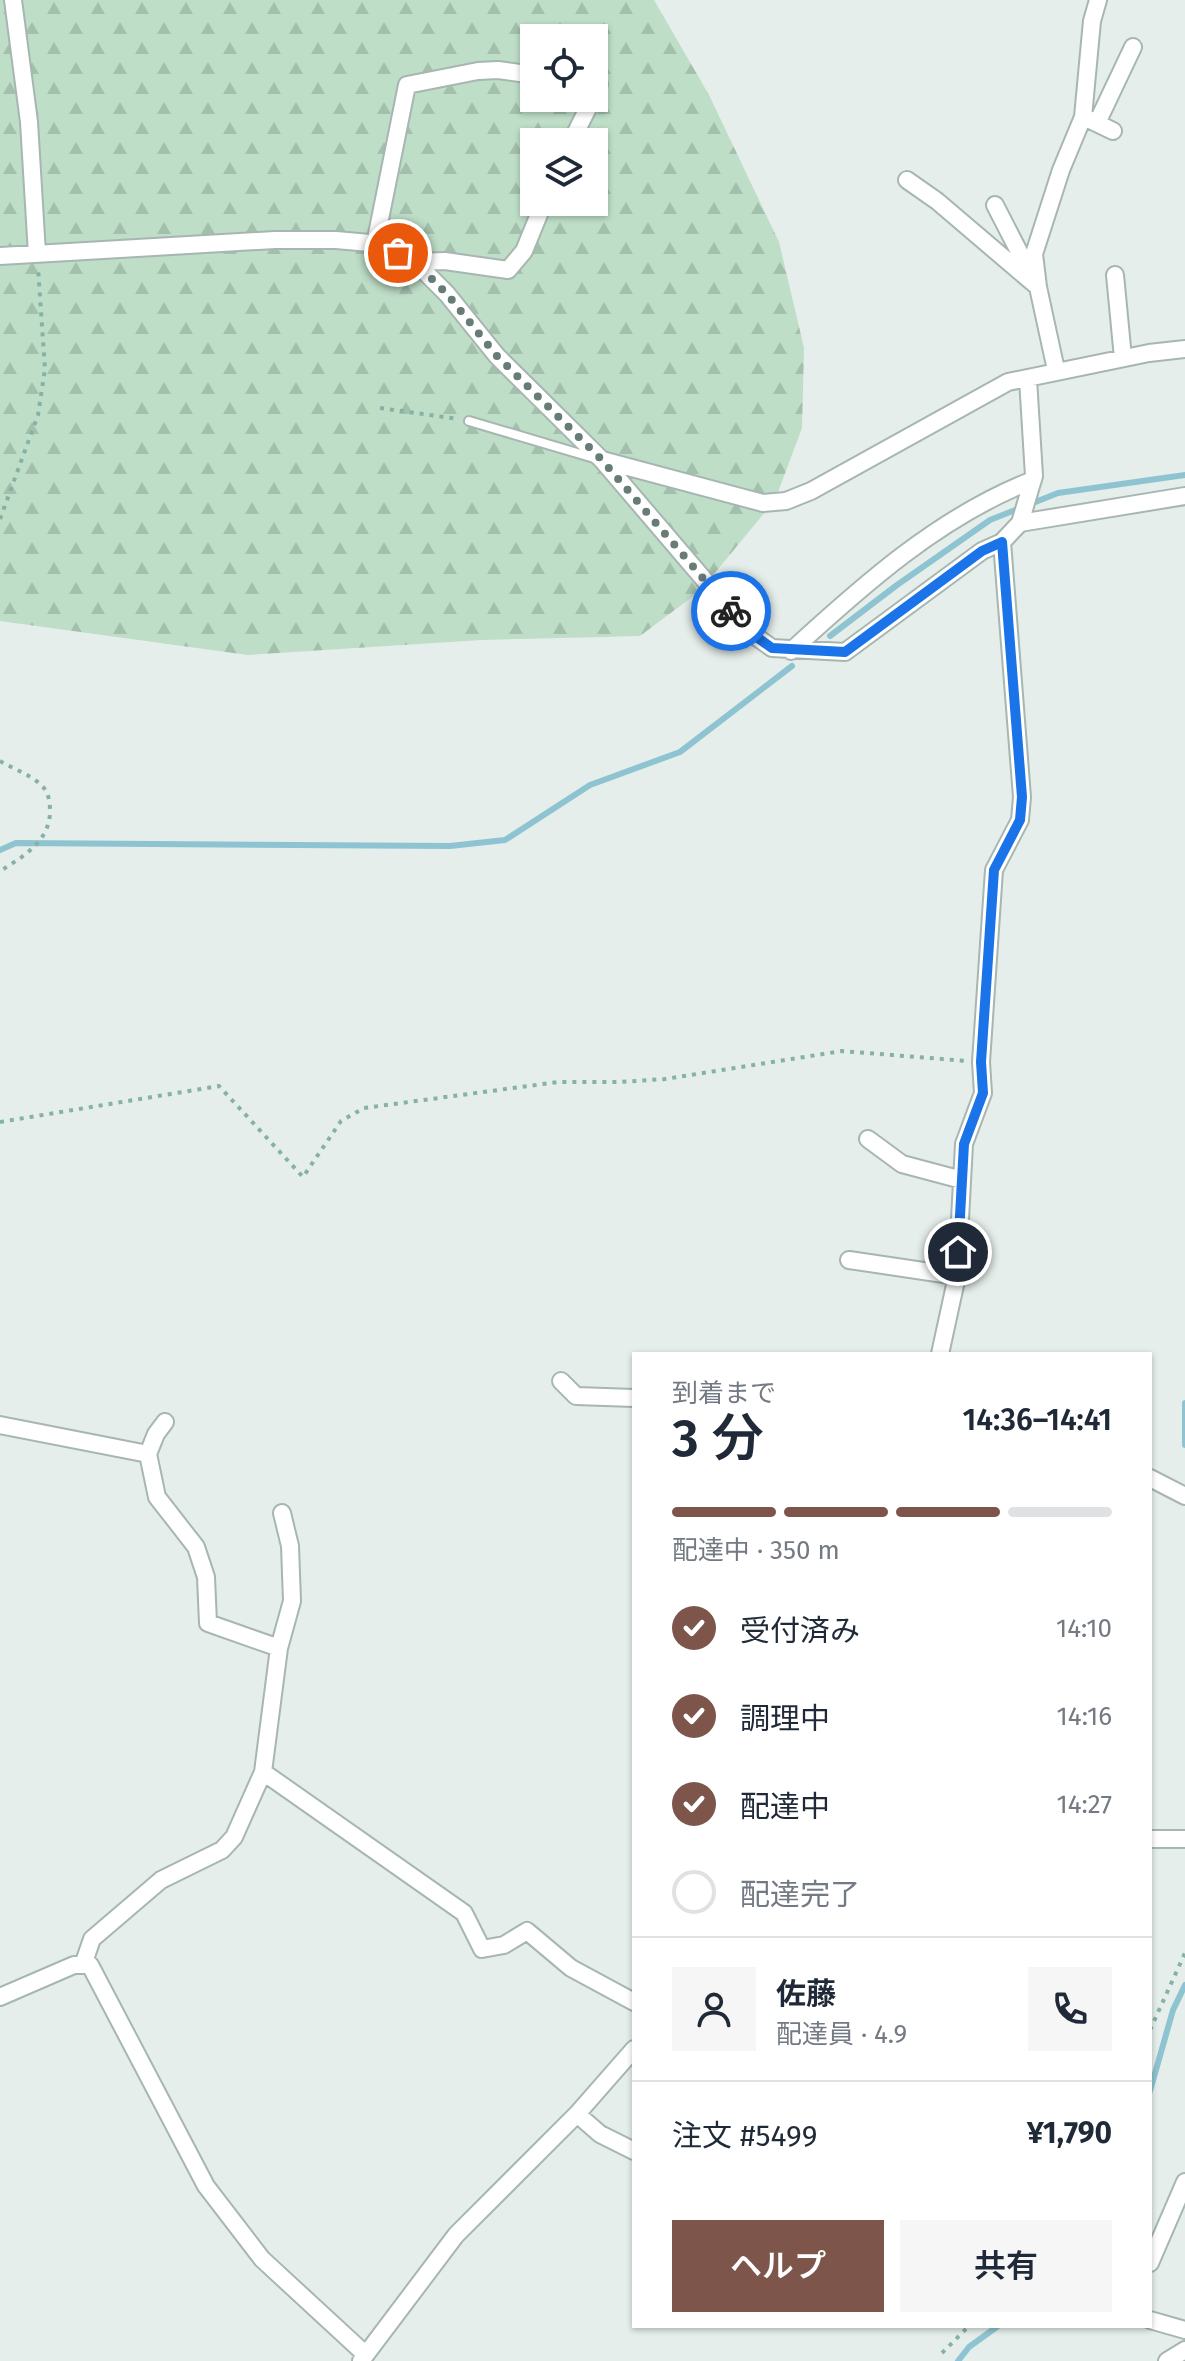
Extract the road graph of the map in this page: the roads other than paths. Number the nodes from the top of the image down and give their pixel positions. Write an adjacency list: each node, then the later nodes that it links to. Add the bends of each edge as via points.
1 (13, 0): 11 (street, via 29,122)
2 (1098, 0): 5 (street, via 1092,21)
3 (1133, 47): 5 (street)
4 (520, 73): 10 (street, via 478,71 407,85)
5 (1090, 120): 6 (street); 15 (street, via 1061,170 1034,254)
6 (1113, 131)
7 (907, 180): 15 (street)
8 (995, 205): 15 (street)
9 (538, 216): 13 (street, via 524,251 508,270)
10 (375, 244): 11 (street, via 275,240); 13 (street)
11 (37, 254): 12 (street)
12 (0, 256)
13 (415, 262): 21 (street, via 497,356)
14 (1115, 275): 17 (street)
15 (1038, 287): 18 (street)
16 (1185, 349): 17 (street)
17 (1123, 358): 18 (street)
18 (1056, 370): 19 (street)
19 (1028, 379): 21 (street, via 1008,382 786,501 763,503); 22 (street)
20 (469, 421): 21 (lane)
21 (602, 460): 26 (street, via 748,631 772,648)
22 (1031, 486): 24 (street); 26 (street, via 973,508 868,581)
23 (1185, 496): 24 (street)
24 (1020, 522): 25 (street)
25 (1002, 542): 26 (street, via 982,551 845,652); 28 (street, via 1022,797 1020,820 994,870 983,1093 964,1144)
26 (791, 651)
27 (868, 1139): 28 (street, via 902,1164)
28 (962, 1180): 30 (street)
29 (849, 1260): 30 (street)
30 (957, 1276): 31 (street)
31 (940, 1352)
32 (561, 1381): 33 (street, via 576,1396)
33 (632, 1398)
34 (165, 1422): 36 (street)
35 (0, 1425): 36 (street)
36 (148, 1454): 40 (street, via 157,1497 196,1547 206,1577 208,1623)
37 (1152, 1479): 38 (street)
38 (1181, 1494)
39 (282, 1513): 40 (street, via 290,1546 292,1601)
40 (279, 1648): 41 (street)
41 (263, 1772): 44 (street, via 234,1837 222,1850 161,1880 92,1939); 46 (street, via 464,1913 482,1949 504,1945 527,1931 571,1968)
42 (1152, 1839): 43 (street)
43 (1185, 1839)
44 (83, 1965): 45 (street); 55 (street, via 90,1965 206,2186 262,2259)
45 (0, 1997)
46 (632, 2001)
47 (632, 2051): 48 (street)
48 (577, 2114): 49 (street, via 600,2134); 55 (street, via 456,2235)
49 (632, 2150)
50 (1185, 2182): 51 (street)
51 (1152, 2258)
52 (1152, 2321): 53 (street)
53 (1185, 2330)
54 (1185, 2350): 56 (street)
55 (363, 2358)
56 (1167, 2361)

